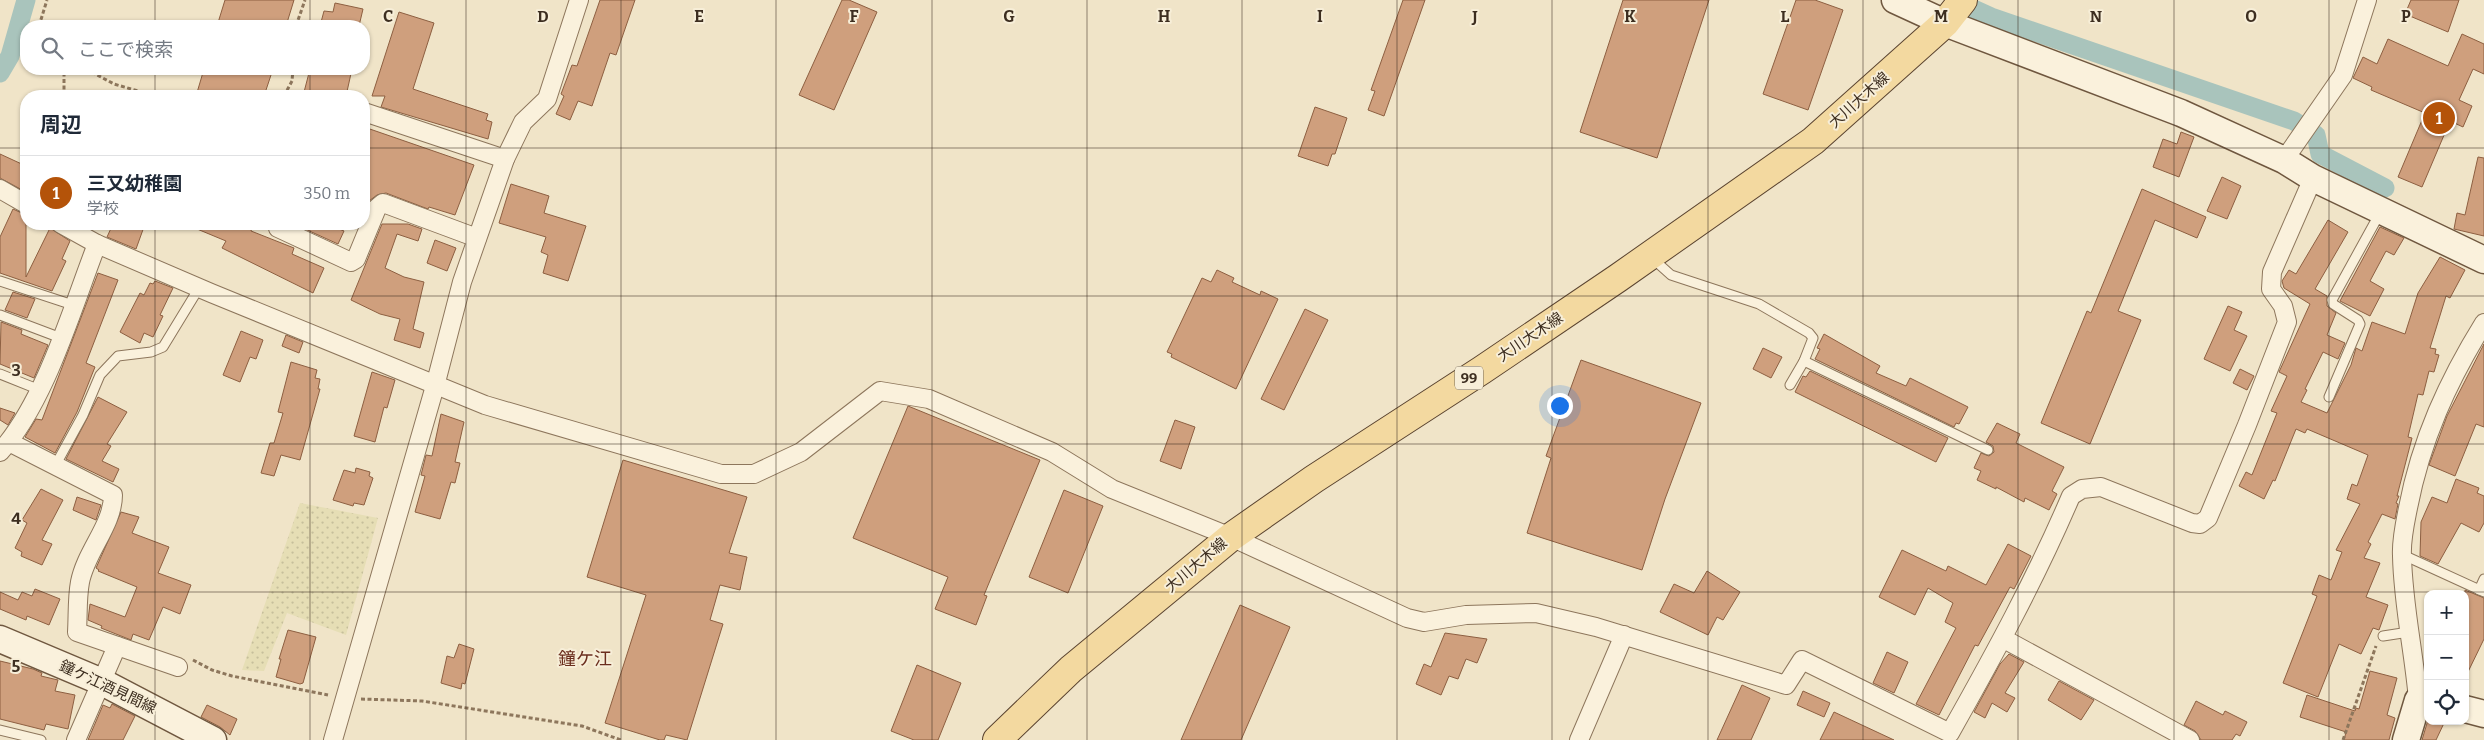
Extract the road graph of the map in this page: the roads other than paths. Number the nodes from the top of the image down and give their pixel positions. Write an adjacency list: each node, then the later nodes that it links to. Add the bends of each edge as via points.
1 (579, 0): 6 (street, via 547,99 523,122)
2 (1895, 0): 4 (street)
3 (2367, 0): 7 (street, via 2343,75)
4 (1953, 13): 7 (street); 18 (main road, 大川大木線 / 99, via 1813,141)
5 (370, 114): 6 (street)
6 (505, 159): 16 (street)
7 (2284, 160): 8 (street)
8 (2313, 178): 11 (street); 42 (street, via 2272,272 2271,289 2283,306 2287,322 2208,518 2200,524 2192,523 2101,487 2082,488 2071,496)
9 (0, 189): 10 (street)
10 (20, 201)
11 (2382, 211): 19 (street); 31 (lane, via 2332,300 2332,304 2360,324)
12 (370, 225): 16 (street, via 377,208 383,203)
13 (72, 230): 17 (street)
14 (282, 230): 15 (street, via 351,262 356,258)
15 (368, 230)
16 (477, 238): 29 (street)
17 (97, 244): 21 (street); 22 (street)
18 (1650, 256): 26 (lane, via 1670,275 1759,304 1810,333 1813,338); 35 (main road, 大川大木線 / 99)
19 (2484, 260)
20 (0, 281): 22 (lane)
21 (199, 288): 29 (street); 34 (lane, via 163,347 151,352 118,356 100,374 83,415)
22 (73, 306): 25 (street)
23 (0, 315): 25 (lane)
24 (2484, 323): 36 (street, via 2458,366 2429,429 2413,483)
25 (60, 338): 30 (street)
26 (1804, 361): 28 (lane); 33 (lane)
27 (0, 374): 30 (lane)
28 (1790, 385)
29 (435, 386): 35 (street, via 553,427 721,474 754,474 801,452 880,391 929,399 1052,452 1112,489); 54 (street)
30 (40, 390): 32 (street)
31 (2328, 397)
32 (5, 447): 34 (street)
33 (1988, 450)
34 (55, 466): 44 (street, via 113,495 113,508 80,581 77,632)
35 (1231, 537): 40 (street, via 1407,618 1424,622 1466,616 1536,613); 55 (main road, 大川大木線 / 99, via 1071,669)
36 (2402, 554): 38 (lane); 39 (street)
37 (2484, 579): 38 (lane)
38 (2482, 591)
39 (2409, 632): 41 (lane); 47 (street)
40 (1624, 635): 42 (street, via 1786,685 1802,660 1950,733); 56 (street)
41 (2383, 636)
42 (2004, 639): 57 (street)
43 (0, 640): 46 (street, 鐘ケ江酒見間線)
44 (117, 646): 45 (street); 46 (street)
45 (178, 667)
46 (102, 682): 52 (street); 53 (street, 鐘ケ江酒見間線)
47 (2423, 701): 58 (street)
48 (2469, 710): 49 (street)
49 (2484, 714)
50 (0, 730): 51 (lane)
51 (42, 740)
52 (76, 740)
53 (213, 740)
54 (334, 740)
55 (997, 740)
56 (1579, 740)
57 (2190, 740)
58 (2406, 740)

